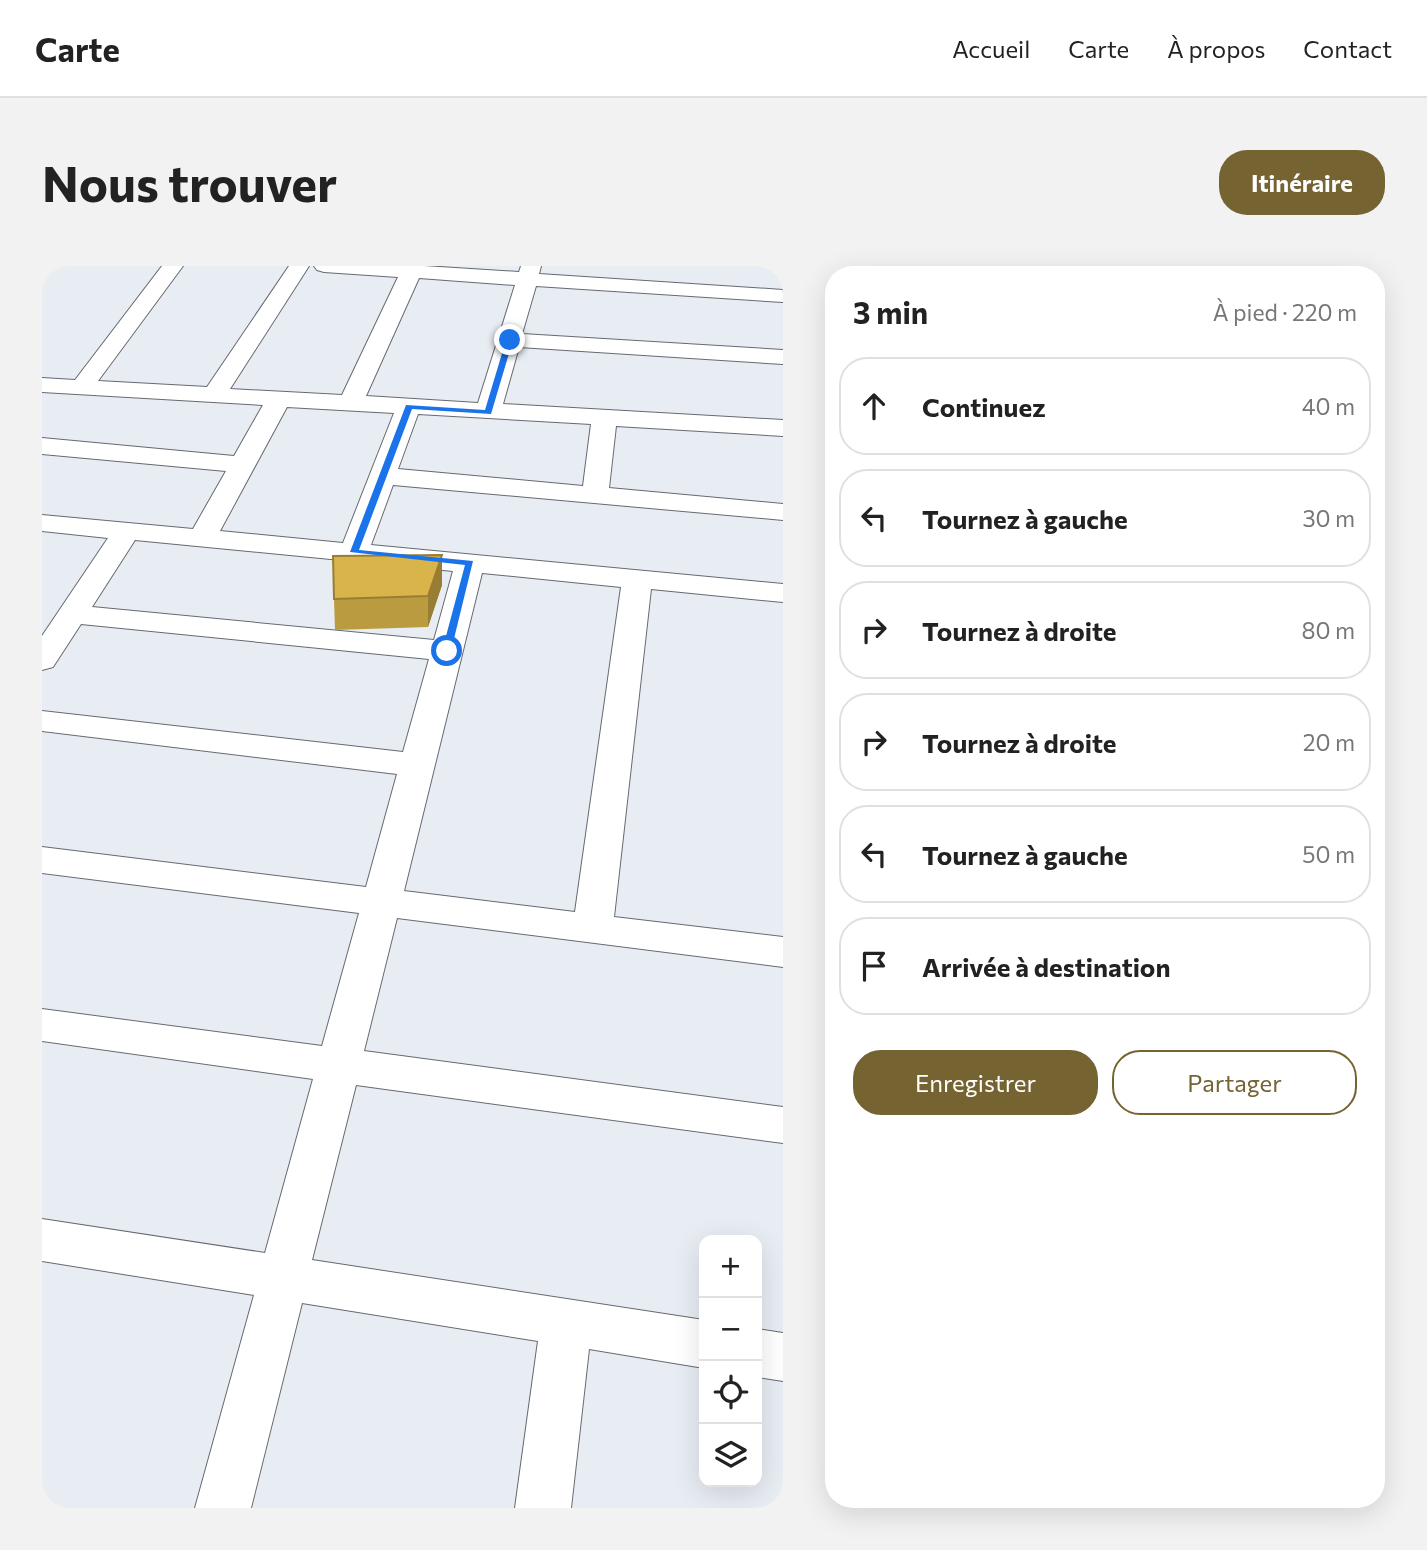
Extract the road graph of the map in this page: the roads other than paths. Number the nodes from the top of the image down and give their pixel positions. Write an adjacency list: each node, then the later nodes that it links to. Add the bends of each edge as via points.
1 (173, 266): 10 (street)
2 (299, 266): 11 (street)
3 (324, 266): 4 (street)
4 (412, 269): 5 (street); 13 (street)
5 (529, 273): 6 (street); 7 (street)
6 (783, 296)
7 (510, 340): 8 (street); 15 (street)
8 (783, 357)
9 (42, 385): 10 (street)
10 (80, 389): 11 (street)
11 (214, 395): 12 (street)
12 (279, 399): 13 (street); 19 (street)
13 (351, 402): 14 (street)
14 (409, 406): 15 (street); 20 (street)
15 (488, 412): 16 (street)
16 (604, 418): 17 (street); 21 (street)
17 (783, 428)
18 (42, 446): 19 (street)
19 (242, 465): 25 (street)
20 (383, 476): 21 (street); 26 (street)
21 (595, 495): 22 (street)
22 (783, 512)
23 (42, 523): 24 (street)
24 (127, 531): 25 (street); 30 (street)
25 (202, 538): 26 (street)
26 (354, 552): 27 (street)
27 (470, 563): 28 (street); 31 (street)
28 (637, 579): 29 (street); 37 (street)
29 (783, 593)
30 (73, 614): 31 (street); 32 (street)
31 (447, 651): 34 (street)
32 (42, 660)
33 (42, 721): 34 (street)
34 (417, 765): 36 (street)
35 (42, 860): 36 (street)
36 (381, 902): 37 (street); 40 (street)
37 (593, 928): 38 (street)
38 (783, 952)
39 (42, 1025): 40 (street)
40 (339, 1065): 41 (street); 43 (street)
41 (783, 1125)
42 (42, 1240): 43 (street)
43 (282, 1278): 44 (street); 48 (street)
44 (566, 1323): 45 (street); 49 (street)
45 (699, 1344)
46 (762, 1354): 47 (street)
47 (783, 1357)
48 (223, 1508)
49 (544, 1508)

